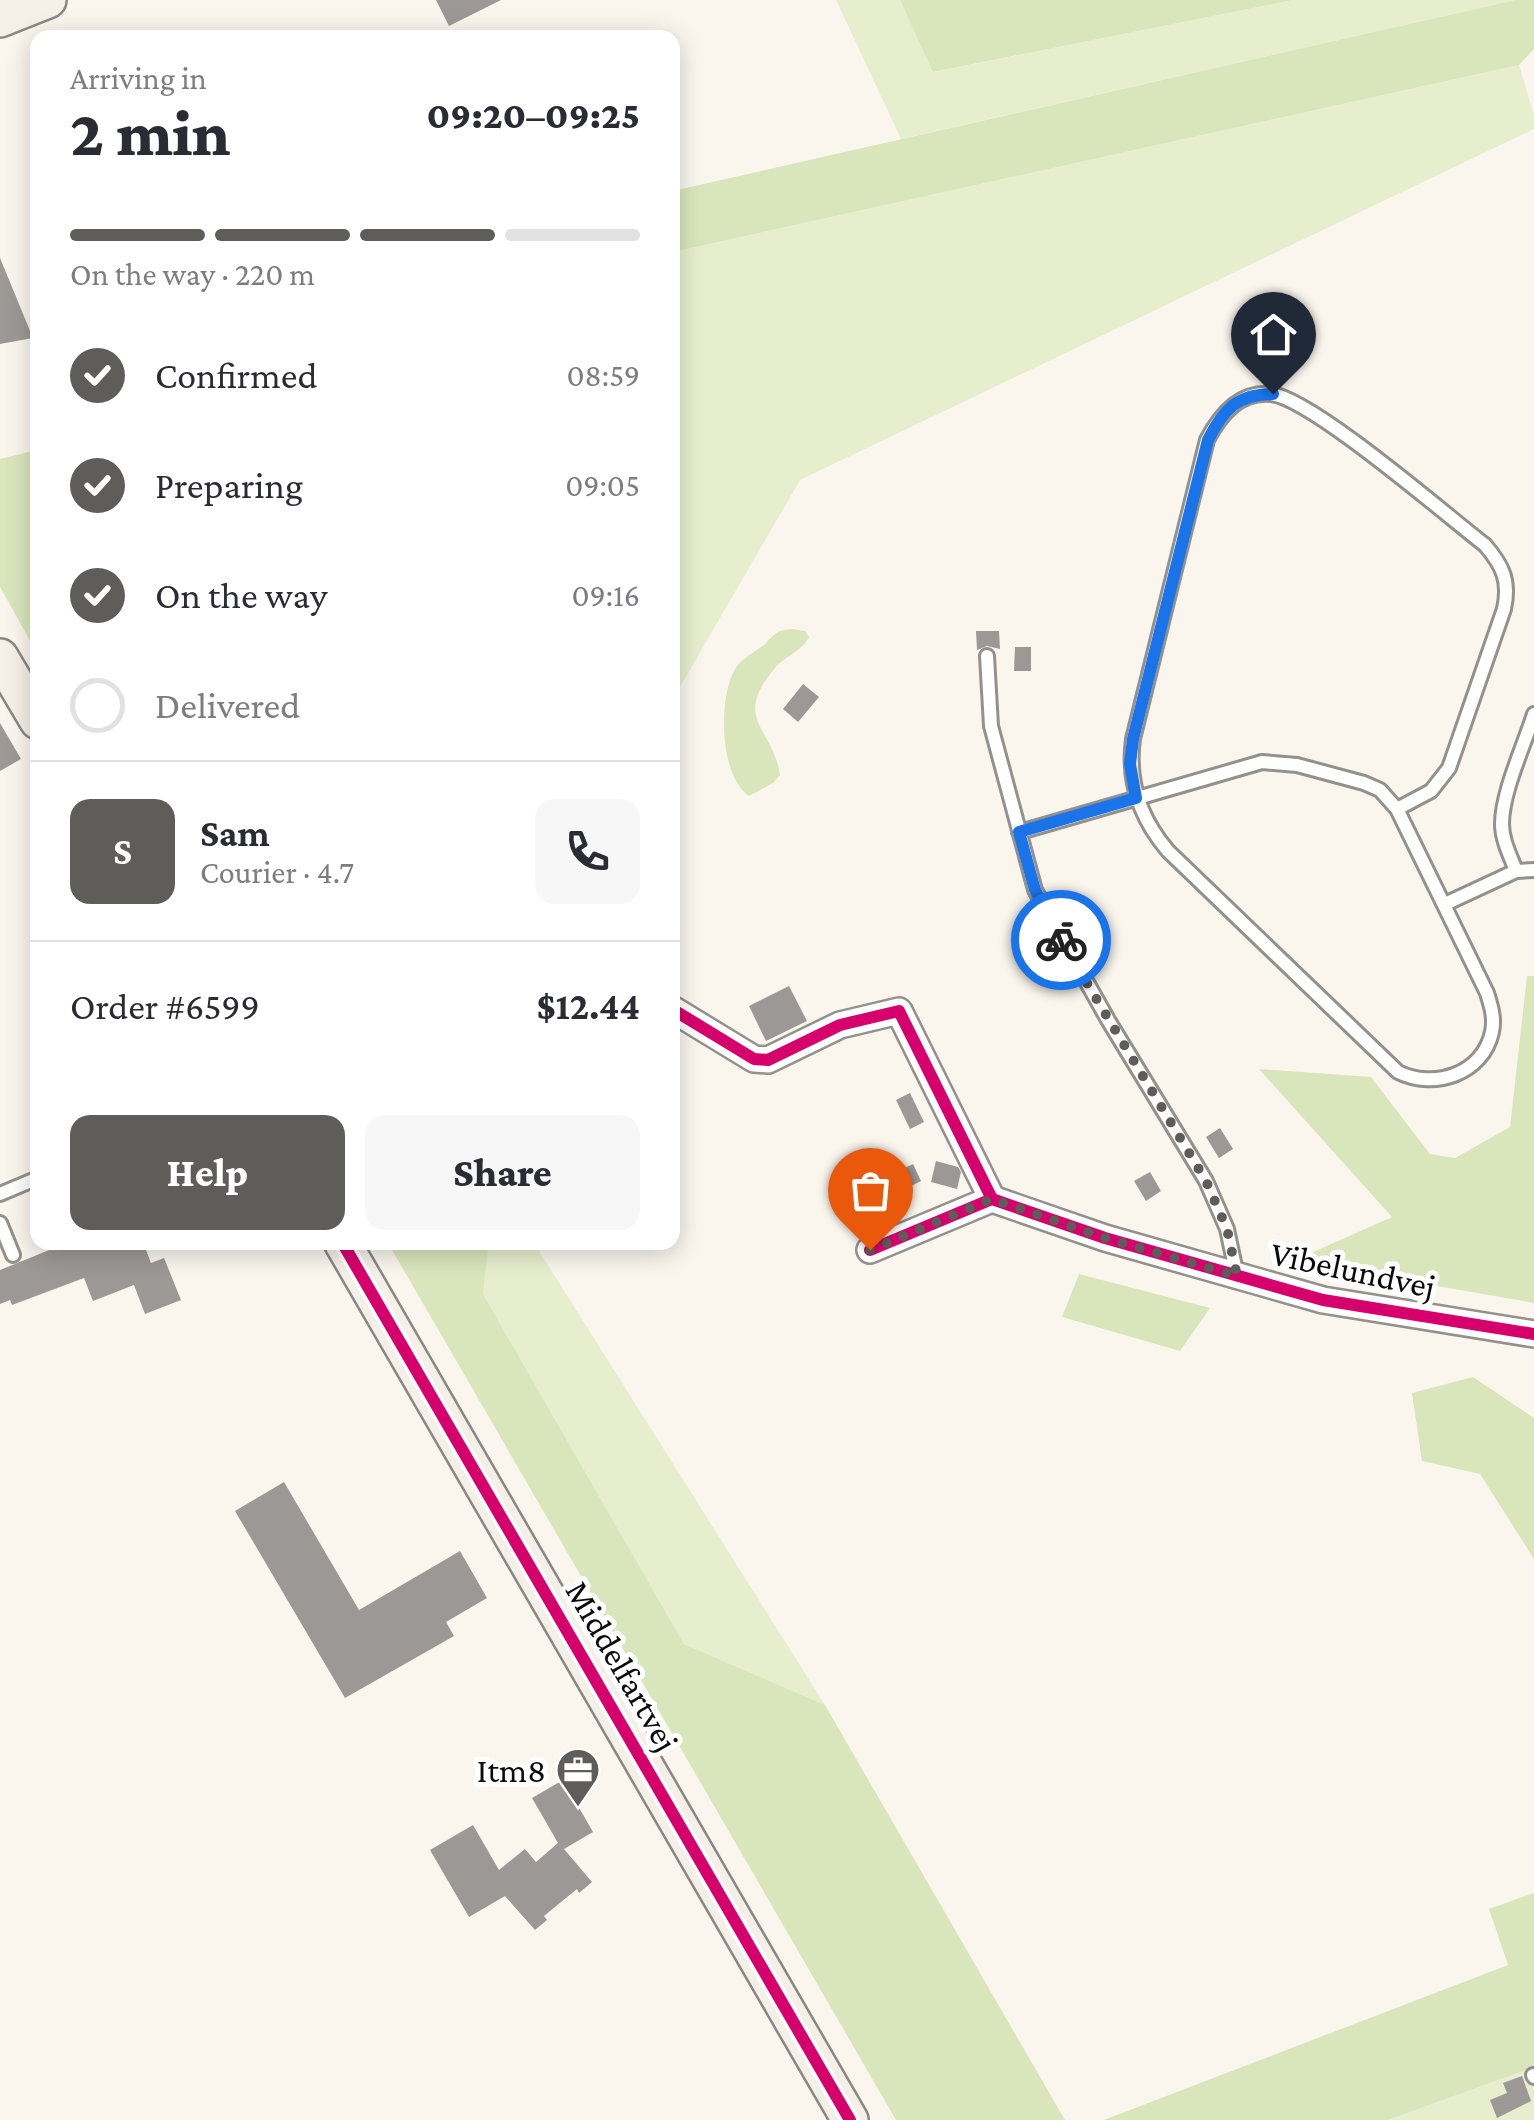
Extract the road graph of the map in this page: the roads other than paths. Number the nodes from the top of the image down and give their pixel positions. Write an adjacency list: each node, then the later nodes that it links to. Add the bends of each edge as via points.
1 (48, 0): 2 (main road)
2 (0, 20)
3 (987, 656): 9 (lane, via 991,726)
4 (0, 657): 5 (main road)
5 (30, 708)
6 (1534, 714): 10 (lane, via 1502,822)
7 (1136, 798): 8 (lane, via 1262,762 1364,783); 8 (lane, via 1133,739 1208,440 1230,406 1273,394 1319,416 1485,545 1506,576 1504,609 1449,768 1431,791); 9 (lane); 12 (lane, via 1168,851 1398,1072 1423,1081 1467,1069 1493,1029 1487,993)
8 (1397, 809): 12 (lane)
9 (1019, 832): 21 (lane, via 1042,907 1206,1181 1227,1229)
10 (1516, 870): 11 (lane); 12 (lane)
11 (1534, 870)
12 (1444, 904)
13 (680, 1014): 16 (street, via 754,1059 768,1060 840,1024 898,1011)
14 (30, 1181): 15 (lane)
15 (0, 1194)
16 (992, 1199): 19 (street); 21 (street, Vibelundvej)
17 (0, 1223): 20 (lane)
18 (347, 1250): 23 (main road, Middelfartvej)
19 (870, 1250)
20 (13, 1255)
21 (1237, 1276): 22 (street, Vibelundvej, via 1324,1300)
22 (1534, 1334)
23 (850, 2120)

